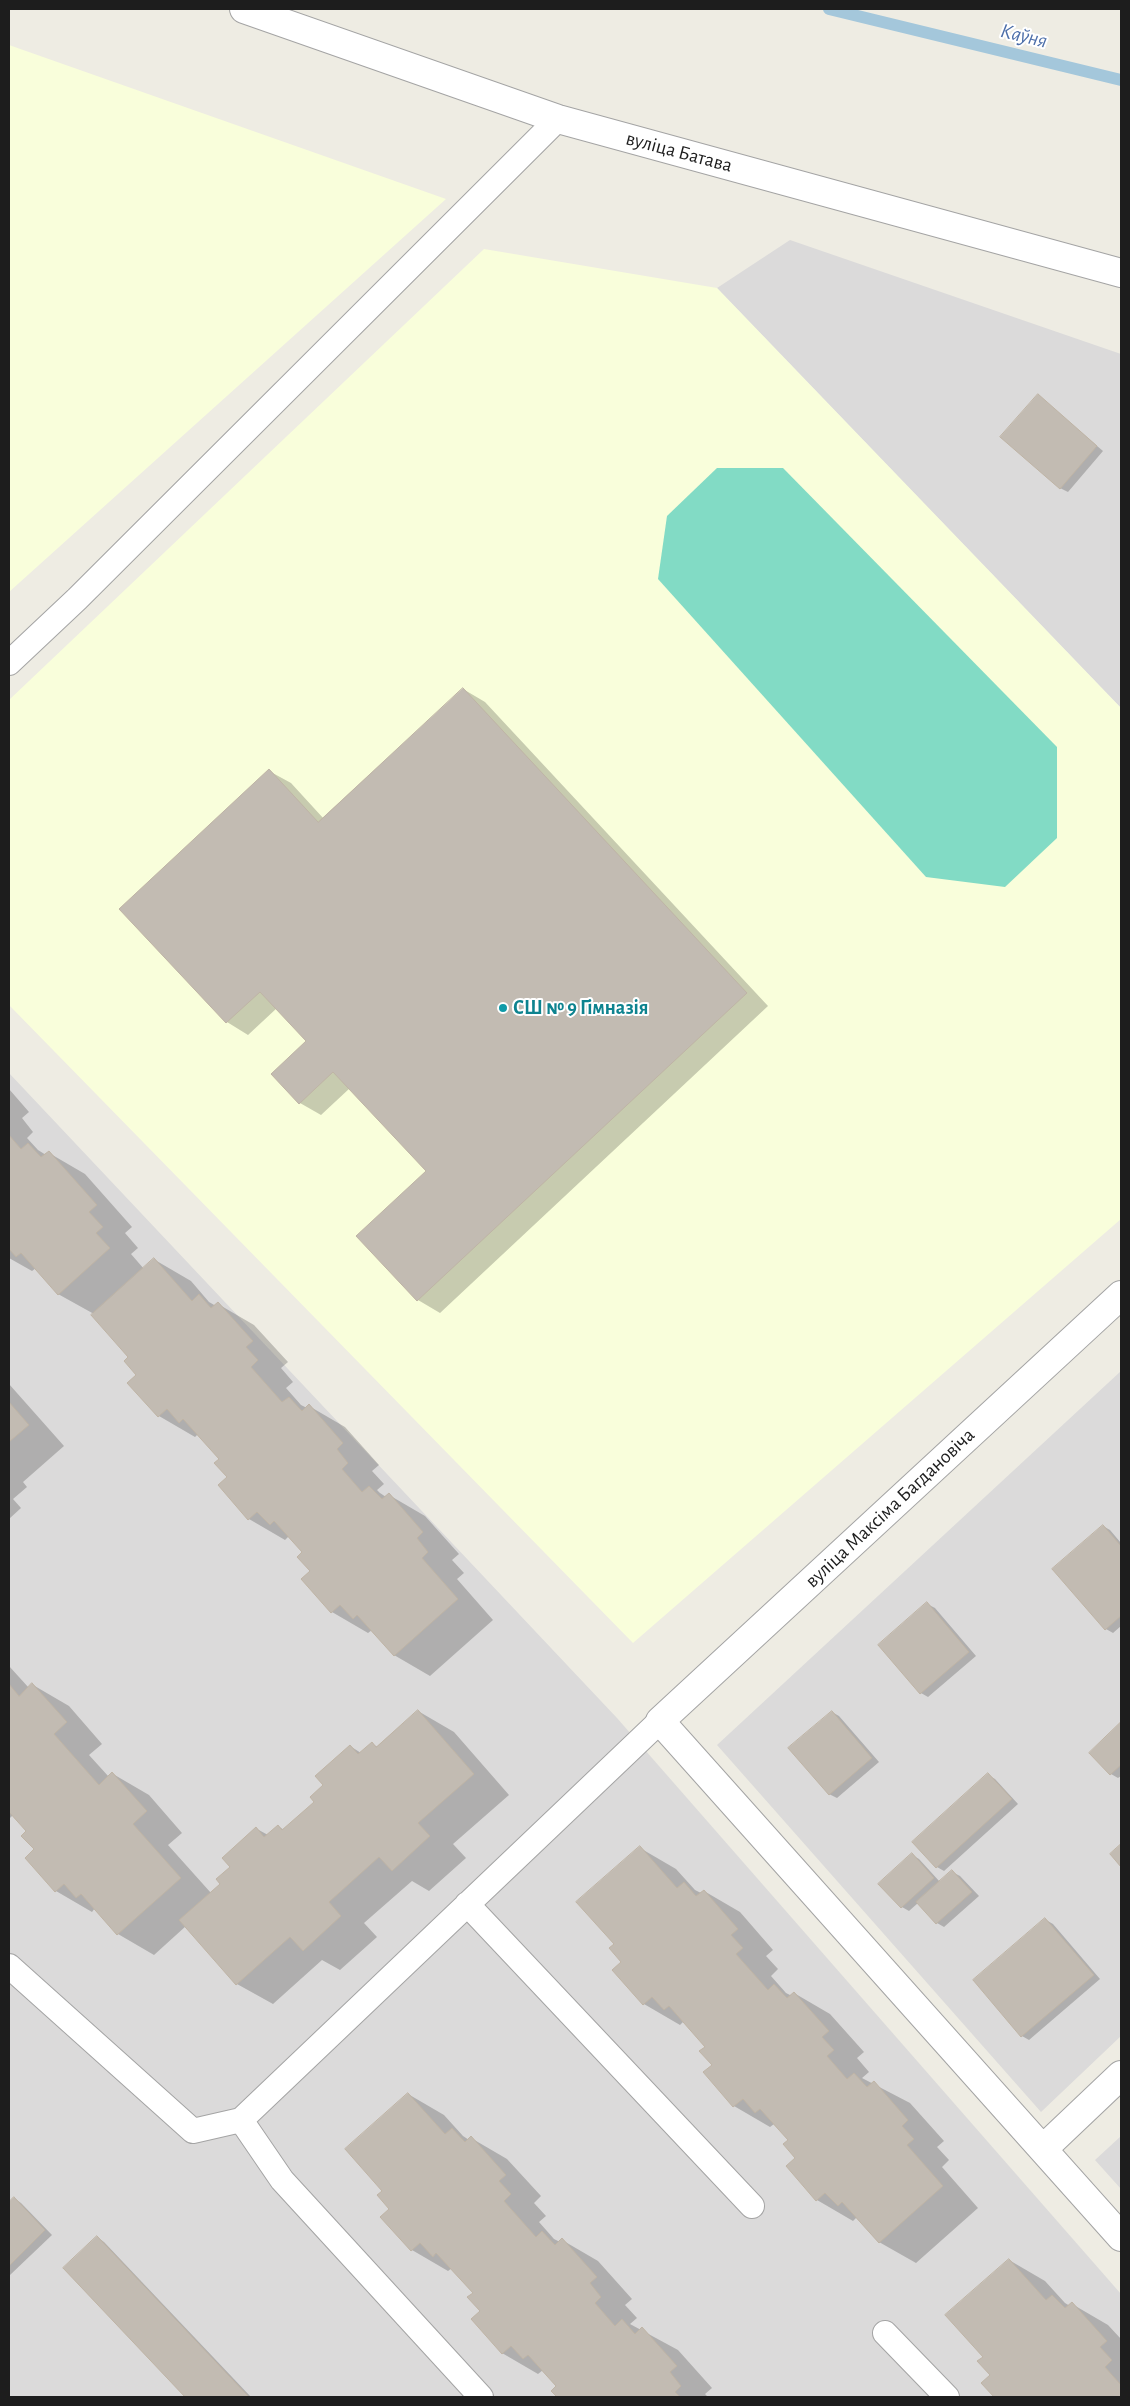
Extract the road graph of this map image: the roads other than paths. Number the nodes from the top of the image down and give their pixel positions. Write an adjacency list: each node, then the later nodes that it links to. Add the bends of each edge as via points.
1 (244, 9): 2 (street, вуліца Батава)
2 (558, 119): 3 (street, вуліца Батава); 4 (lane)
3 (1121, 274)
4 (9, 663)
5 (1121, 1295): 6 (street, вуліца Максіма Багдановіча)
6 (660, 1721): 7 (lane); 11 (street)
7 (467, 1904): 10 (lane); 12 (lane)
8 (9, 1966): 10 (lane, via 193,2131)
9 (1121, 2076): 11 (street)
10 (241, 2120): 15 (lane, via 282,2180)
11 (1043, 2149): 13 (street)
12 (752, 2206)
13 (1121, 2237)
14 (885, 2333): 16 (lane)
15 (481, 2397)
16 (947, 2397)

